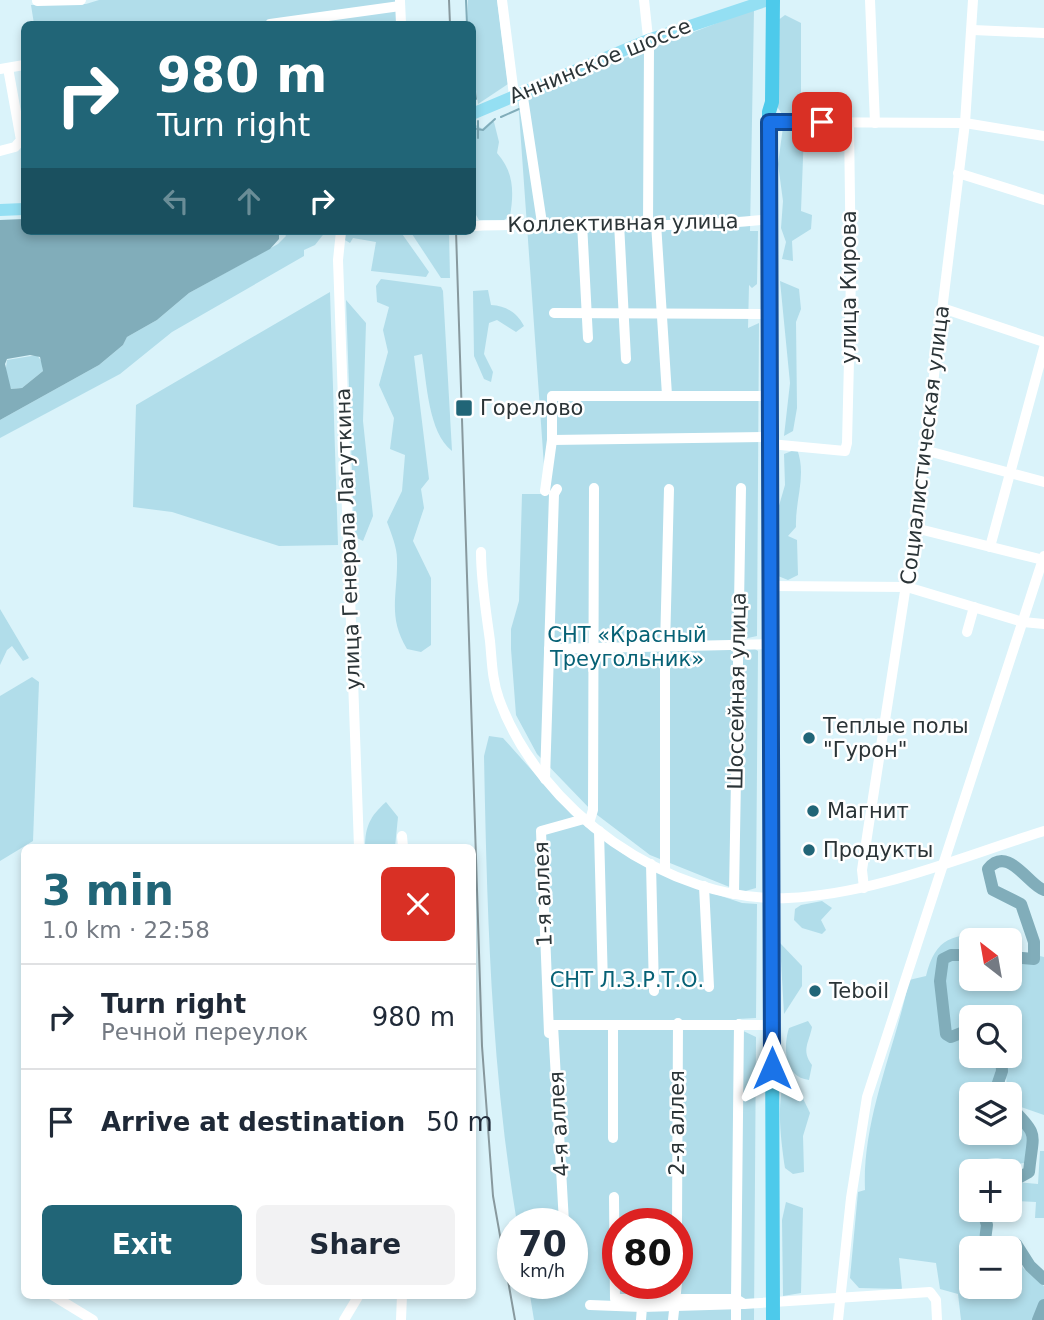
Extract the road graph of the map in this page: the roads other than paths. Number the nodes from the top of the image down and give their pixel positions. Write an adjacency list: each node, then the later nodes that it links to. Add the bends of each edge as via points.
1 (81, 0): 7 (street)
2 (502, 0): 15 (street)
3 (645, 0): 13 (street)
4 (768, 0): 13 (main road, Аннинское шоссе); 17 (highway, via 765,103)
5 (870, 0): 19 (street)
6 (973, 0): 11 (street, Социалистическая улица)
7 (37, 1)
8 (400, 3): 9 (street); 10 (street)
9 (289, 21)
10 (401, 21)
11 (973, 30): 12 (street); 20 (street, Социалистическая улица)
12 (1044, 33)
13 (648, 40): 15 (main road, Аннинское шоссе); 31 (street)
14 (4, 68): 22 (street, via 21,141 15,148)
15 (518, 93): 16 (main road, Аннинское шоссе); 28 (street)
16 (476, 112)
17 (769, 117): 18 (street); 27 (highway)
18 (849, 122): 19 (street); 47 (street, улица Кирова, via 851,277 845,451)
19 (875, 123): 20 (street)
20 (965, 123): 21 (street); 23 (street, Социалистическая улица)
21 (1044, 136)
22 (0, 151)
23 (958, 173): 24 (street); 34 (street, Социалистическая улица)
24 (1044, 200)
25 (21, 209): 26 (main road)
26 (0, 210)
27 (770, 219): 31 (street, Коллективная улица); 39 (highway)
28 (542, 223): 29 (street, Коллективная улица); 32 (street, Коллективная улица)
29 (582, 223): 30 (street, Коллективная улица); 35 (street)
30 (619, 223): 31 (street, Коллективная улица); 38 (street)
31 (652, 223): 36 (street)
32 (476, 226)
33 (341, 235): 76 (street, улица Генерала Лагуткина)
34 (942, 308): 41 (street); 48 (street, Социалистическая улица)
35 (587, 312): 37 (street); 38 (street); 40 (street)
36 (660, 312): 38 (street); 39 (street); 44 (street)
37 (554, 313)
38 (625, 313): 43 (street)
39 (770, 314): 45 (highway)
40 (588, 338)
41 (1044, 342)
42 (1044, 348): 49 (street)
43 (626, 359)
44 (667, 395): 45 (street); 46 (street, via 552,396)
45 (770, 396): 47 (highway)
46 (552, 440): 47 (street); 55 (street)
47 (770, 441): 60 (highway)
48 (924, 450): 49 (street); 56 (street, Социалистическая улица)
49 (1010, 473): 50 (street); 57 (street)
50 (1044, 482)
51 (594, 488): 69 (street)
52 (741, 488): 67 (street, Шоссейная улица)
53 (557, 489): 70 (street)
54 (669, 489): 68 (street)
55 (545, 491)
56 (915, 528): 57 (street); 61 (street, Социалистическая улица)
57 (990, 547): 59 (street)
58 (481, 552): 71 (street, via 492,679 520,746)
59 (1043, 558): 63 (street)
60 (771, 586): 61 (street); 66 (highway)
61 (907, 587): 62 (street); 82 (street, Социалистическая улица, via 867,830)
62 (974, 607): 63 (street); 65 (street)
63 (1023, 622): 64 (street); 78 (street)
64 (1044, 624)
65 (967, 632)
66 (771, 644): 67 (street); 84 (highway)
67 (737, 646): 68 (street); 83 (street, Шоссейная улица)
68 (665, 647): 69 (street); 80 (street)
69 (595, 648): 70 (street); 72 (street, via 593,810)
70 (550, 649): 71 (street)
71 (545, 779): 72 (street)
72 (586, 821): 73 (street); 92 (street, 1-я аллея, via 541,831)
73 (599, 831): 79 (street); 85 (street)
74 (1044, 831): 78 (street)
75 (402, 836): 77 (street)
76 (359, 844)
77 (403, 844)
78 (945, 862): 82 (street); 97 (street, via 867,1097)
79 (651, 864): 80 (street); 87 (street)
80 (665, 870): 81 (street)
81 (704, 886): 83 (street); 86 (street)
82 (864, 888): 84 (street)
83 (734, 894): 84 (street)
84 (772, 898): 91 (highway)
85 (603, 986)
86 (709, 987)
87 (654, 991)
88 (678, 1023): 89 (street); 90 (street); 96 (street, 2-я аллея)
89 (739, 1024): 91 (street); 104 (street)
90 (613, 1025): 93 (street); 95 (street, 4-я аллея, via 553,1025)
91 (772, 1025): 102 (highway)
92 (551, 1086)
93 (613, 1138)
94 (614, 1197): 103 (street, via 615,1299)
95 (563, 1208)
96 (677, 1208)
97 (839, 1296): 102 (street); 114 (street); 115 (street, via 930,1292)
98 (59, 1299): 107 (street)
99 (357, 1299): 108 (street)
100 (402, 1299): 109 (street)
101 (674, 1299): 103 (street)
102 (773, 1300): 104 (street); 113 (highway)
103 (674, 1302): 104 (street); 106 (street); 111 (street)
104 (738, 1303): 112 (street)
105 (590, 1306): 106 (street)
106 (642, 1307): 110 (street)
107 (93, 1320)
108 (344, 1320)
109 (401, 1320)
110 (641, 1320)
111 (674, 1320)
112 (736, 1320)
113 (773, 1320)
114 (838, 1320)
115 (937, 1320)

